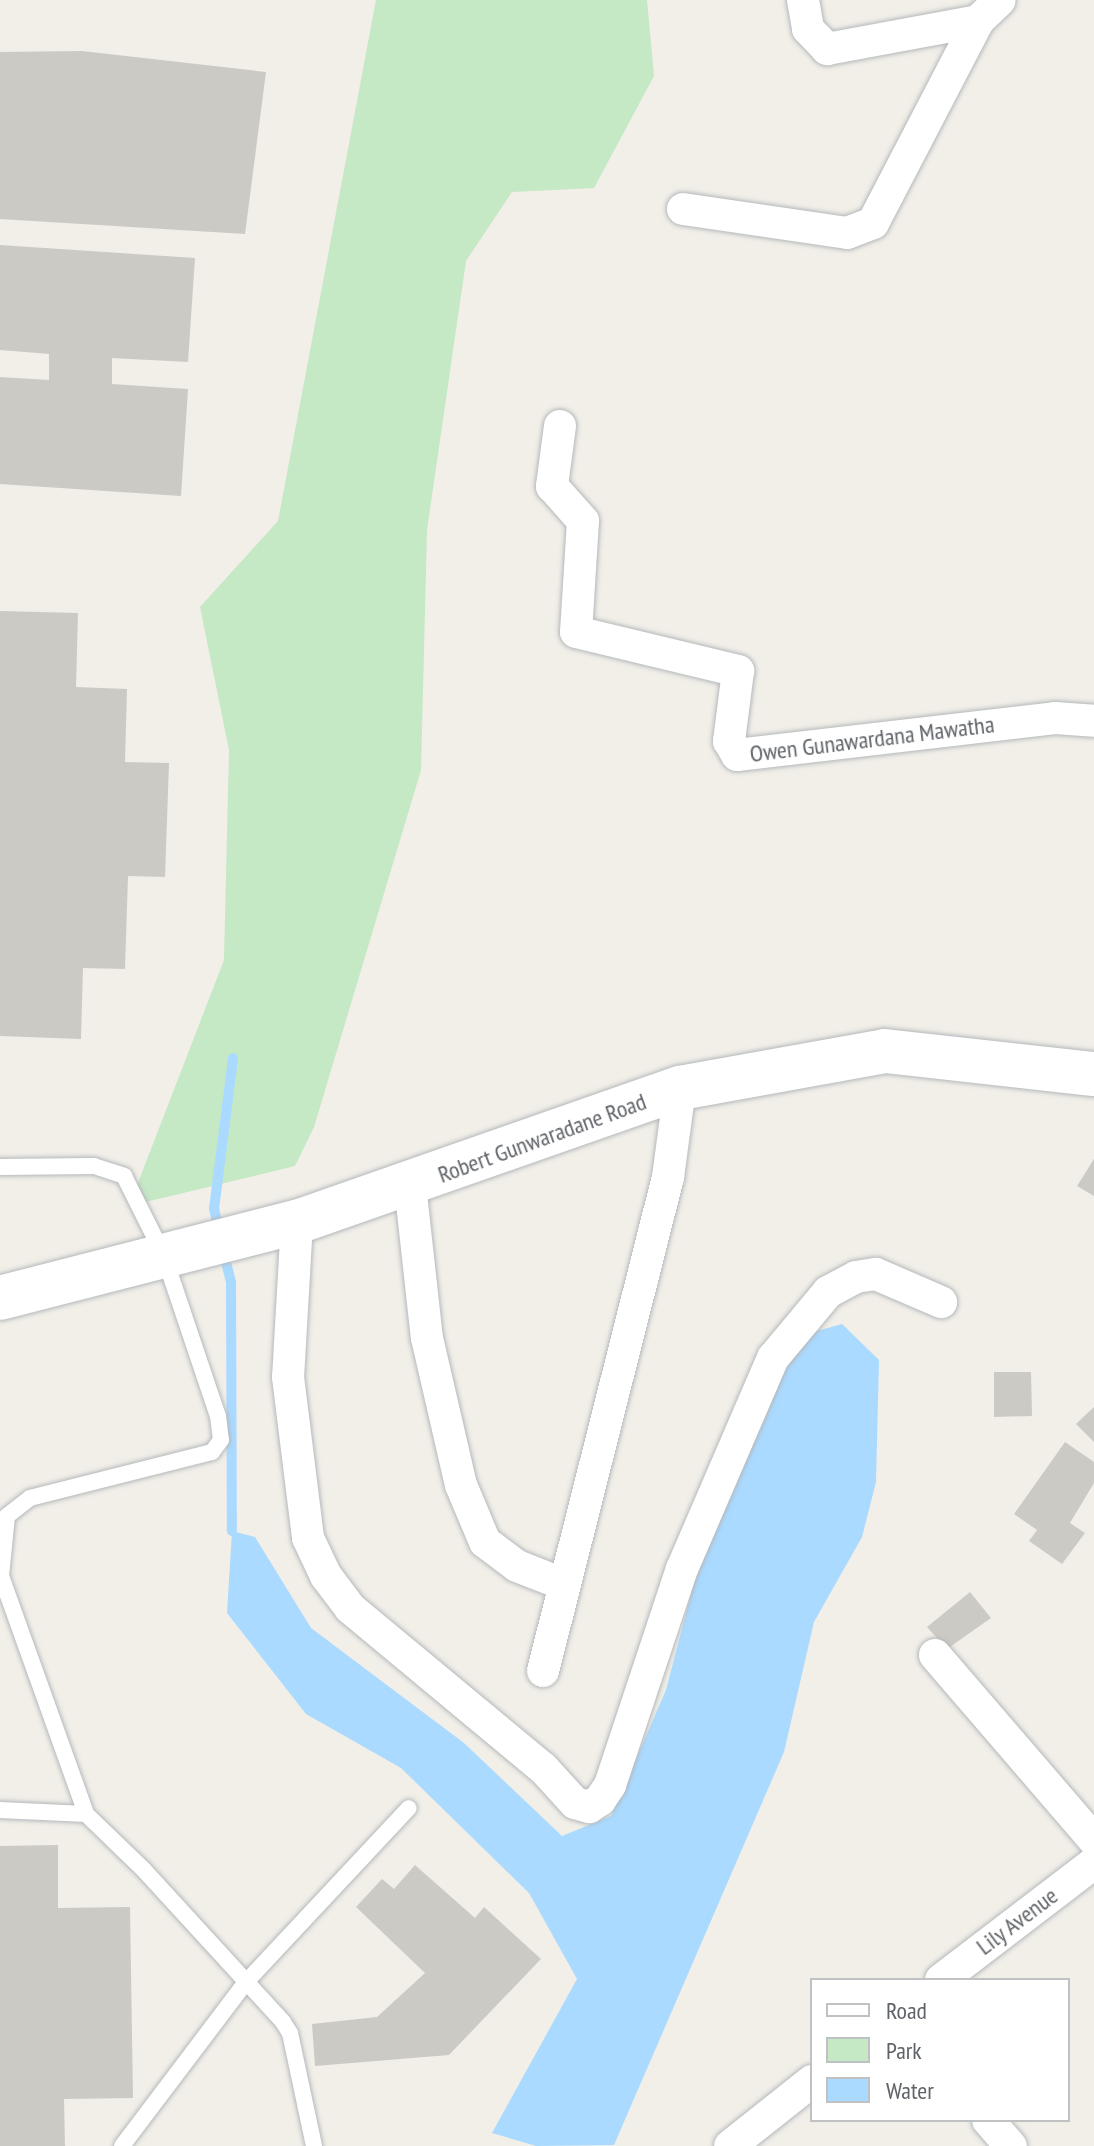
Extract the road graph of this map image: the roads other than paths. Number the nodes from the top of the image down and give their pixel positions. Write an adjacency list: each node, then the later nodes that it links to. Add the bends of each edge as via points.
1 (803, 0): 2 (street, via 808,29 827,49)
2 (989, 10): 3 (street, via 873,223 847,233)
3 (683, 209)
4 (560, 426): 5 (street, Owen Gunawardana Mawatha, via 552,486 583,521 576,632 738,671 729,741 737,755 1055,718)
5 (1094, 721)
6 (1094, 1074): 7 (street, Robert Gunwaradane Road, via 885,1051)
7 (680, 1088): 9 (street, Robert Gunwaradane Road); 14 (street, via 668,1177)
8 (0, 1167): 11 (lane, via 94,1166 124,1176)
9 (410, 1185): 10 (street, Robert Gunwaradane Road); 14 (street, via 427,1338 461,1485 485,1542 517,1566)
10 (282, 1226): 11 (street, Robert Gunwaradane Road); 13 (street, via 288,1377 308,1538 326,1576 350,1608 543,1768 575,1803 589,1807 610,1785 682,1569 773,1358 828,1292 856,1277 876,1274)
11 (178, 1252): 12 (street, Robert Gunwaradane Road); 19 (lane, via 221,1440 212,1452 30,1498 7,1516 1,1576)
12 (0, 1298)
13 (941, 1302)
14 (563, 1584): 16 (street)
15 (935, 1655): 20 (street)
16 (543, 1671)
17 (409, 1808): 23 (lane)
18 (0, 1810): 19 (lane)
19 (86, 1814): 23 (lane)
20 (1094, 1840)
21 (1094, 1863): 22 (street, Lily Avenue)
22 (944, 1978)
23 (246, 1982): 26 (lane); 27 (lane, via 290,2033)
24 (810, 2083): 28 (street)
25 (990, 2122): 29 (street)
26 (122, 2146)
27 (314, 2146)
28 (730, 2146)
29 (1011, 2146)

